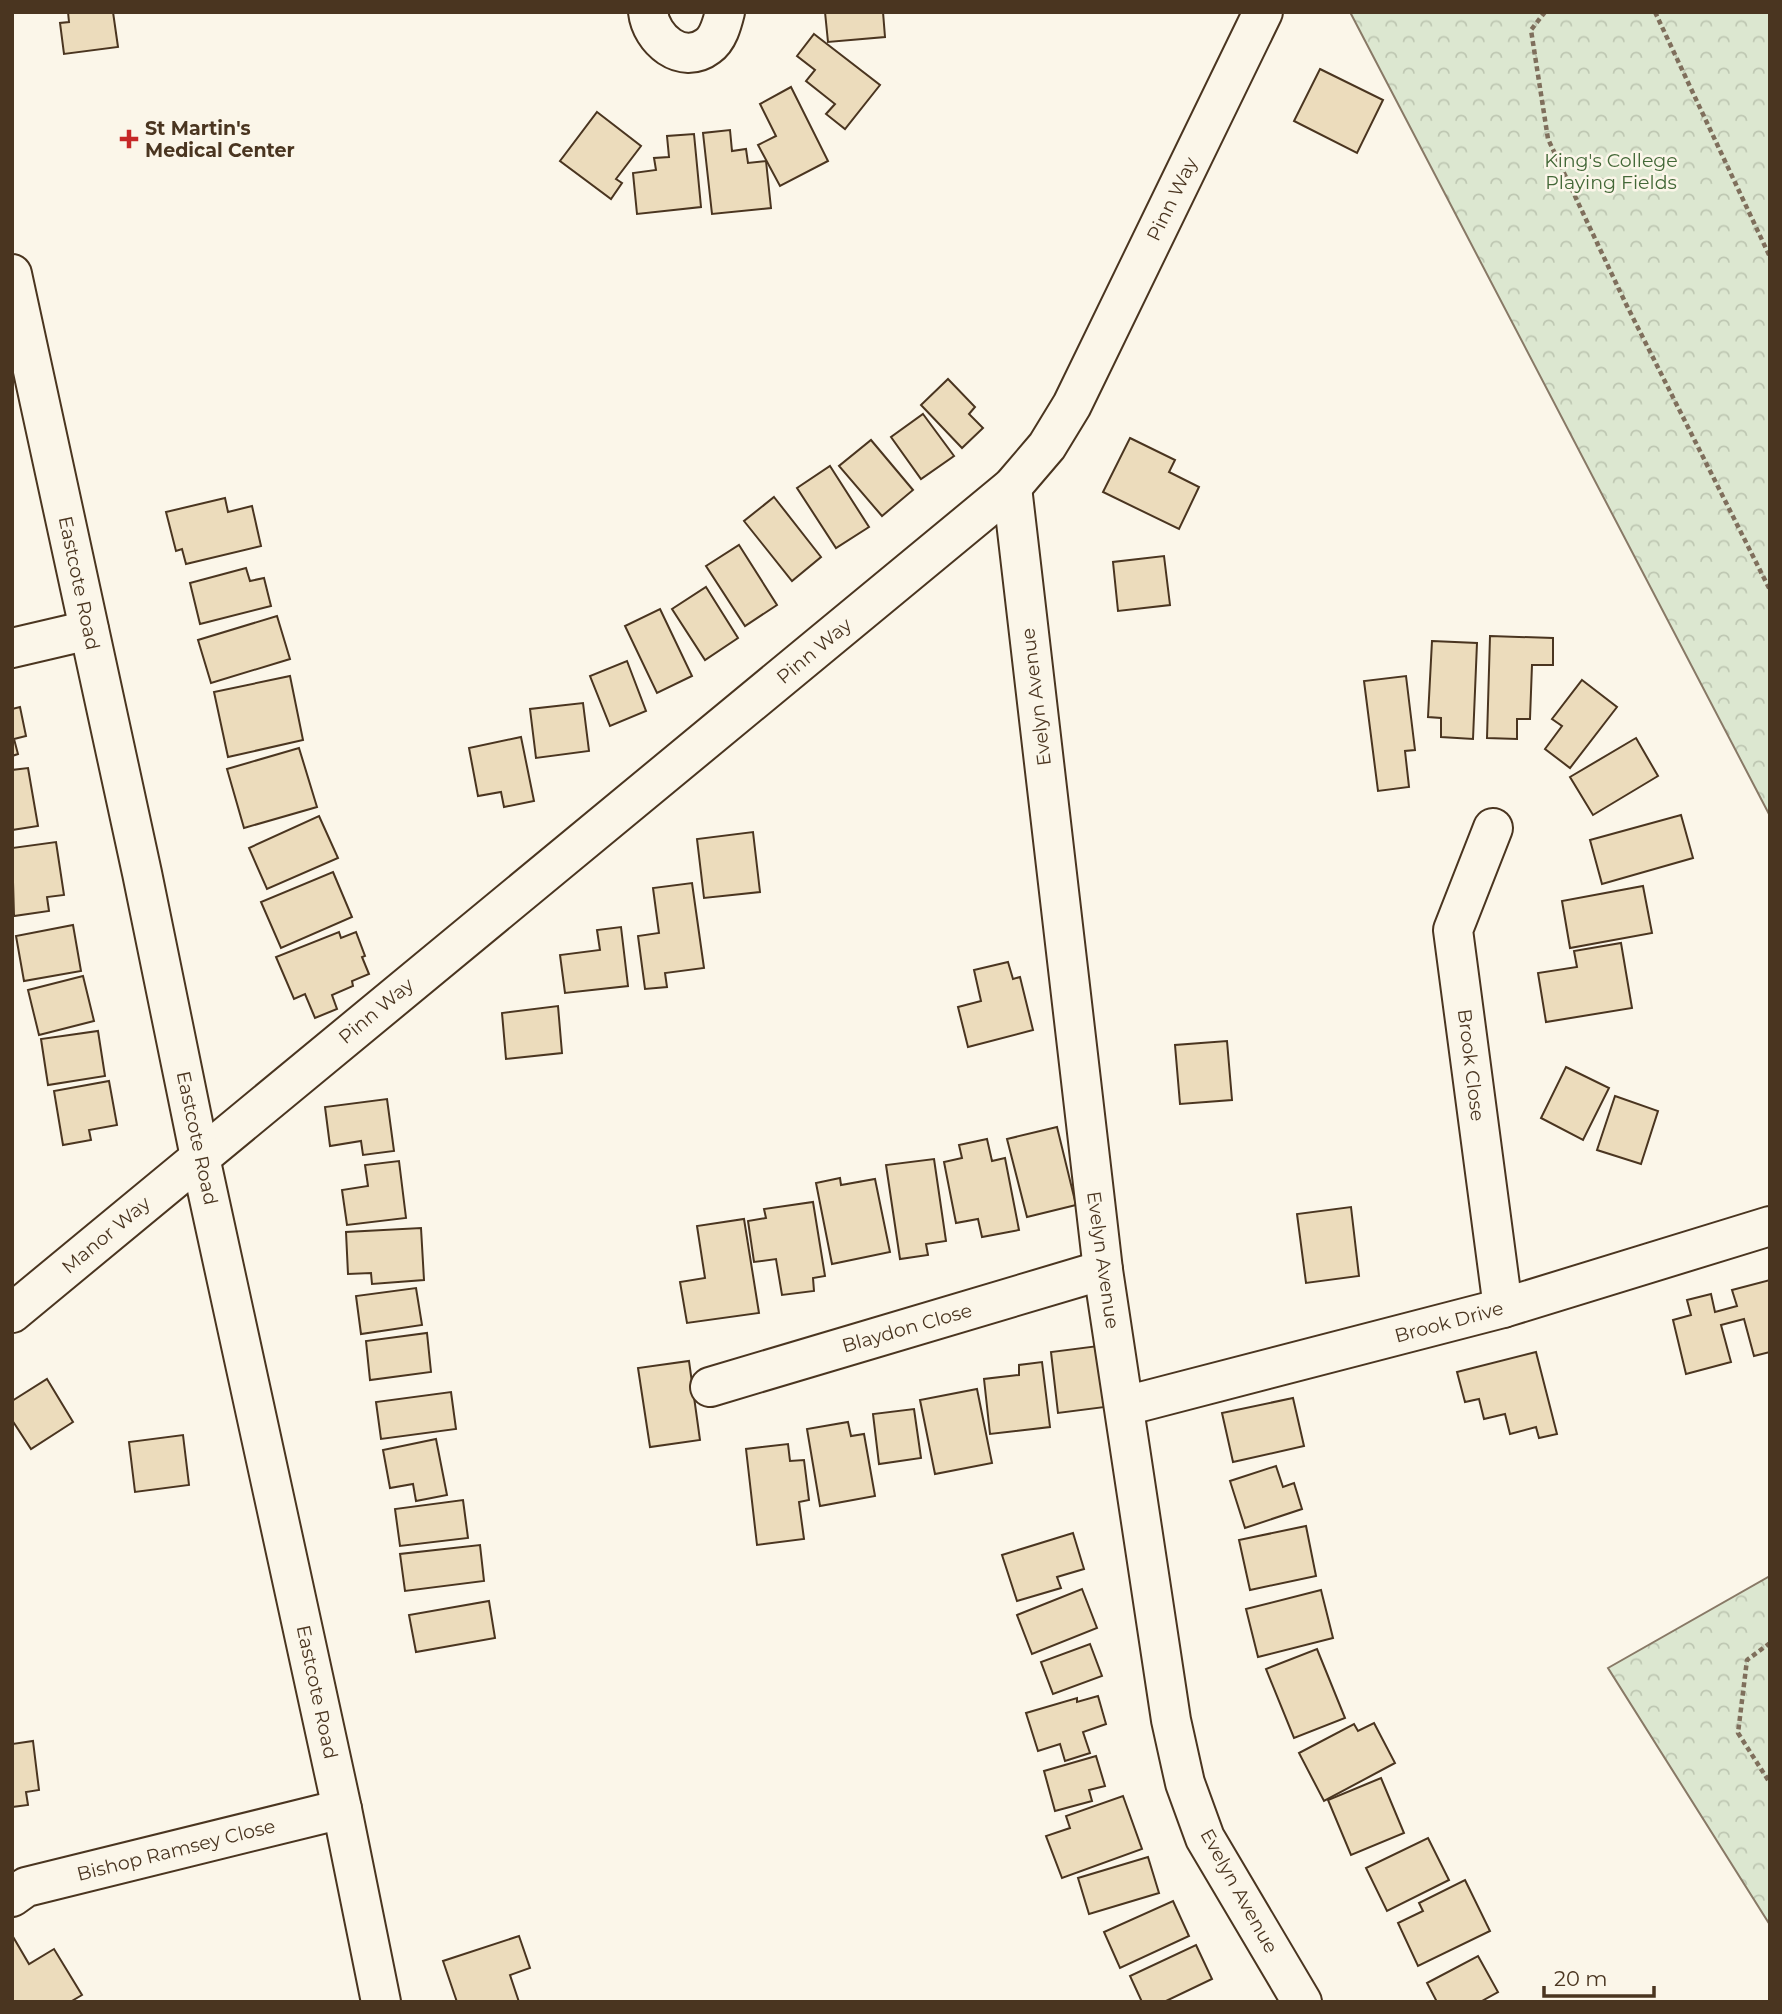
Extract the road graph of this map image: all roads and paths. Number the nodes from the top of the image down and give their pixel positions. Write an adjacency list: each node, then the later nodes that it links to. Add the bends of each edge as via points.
1 (648, 12): 2 (street, via 657,38 672,49 691,52 708,47 721,30)
2 (725, 12)
3 (1263, 12): 8 (street, Pinn Way, via 1072,405 1047,446)
4 (1545, 12): 9 (path, via 1531,30 1548,139)
5 (1655, 12): 6 (path)
6 (1770, 257)
7 (12, 274): 10 (street, Eastcote Road)
8 (1012, 487): 13 (street, Pinn Way); 15 (street, Evelyn Avenue)
9 (1770, 590)
10 (89, 630): 11 (street); 13 (street, Eastcote Road)
11 (12, 648)
12 (1493, 828): 16 (street, Brook Close, via 1453,930)
13 (200, 1157): 17 (street, Manor Way); 22 (street, Eastcote Road)
14 (1770, 1226): 16 (street, Brook Drive)
15 (1103, 1270): 18 (street, Blaydon Close); 19 (street, Evelyn Avenue)
16 (1503, 1308): 19 (street, Brook Drive)
17 (12, 1313)
18 (710, 1387)
19 (1125, 1406): 25 (street, Evelyn Avenue, via 1171,1720 1185,1783 1205,1838)
20 (1770, 1643): 21 (path, via 1747,1660 1738,1733)
21 (1770, 1783)
22 (342, 1809): 23 (street, Bishop Ramsey Close, via 26,1887); 24 (street, Eastcote Road)
23 (12, 1897)
24 (381, 2002)
25 (1302, 2002)

